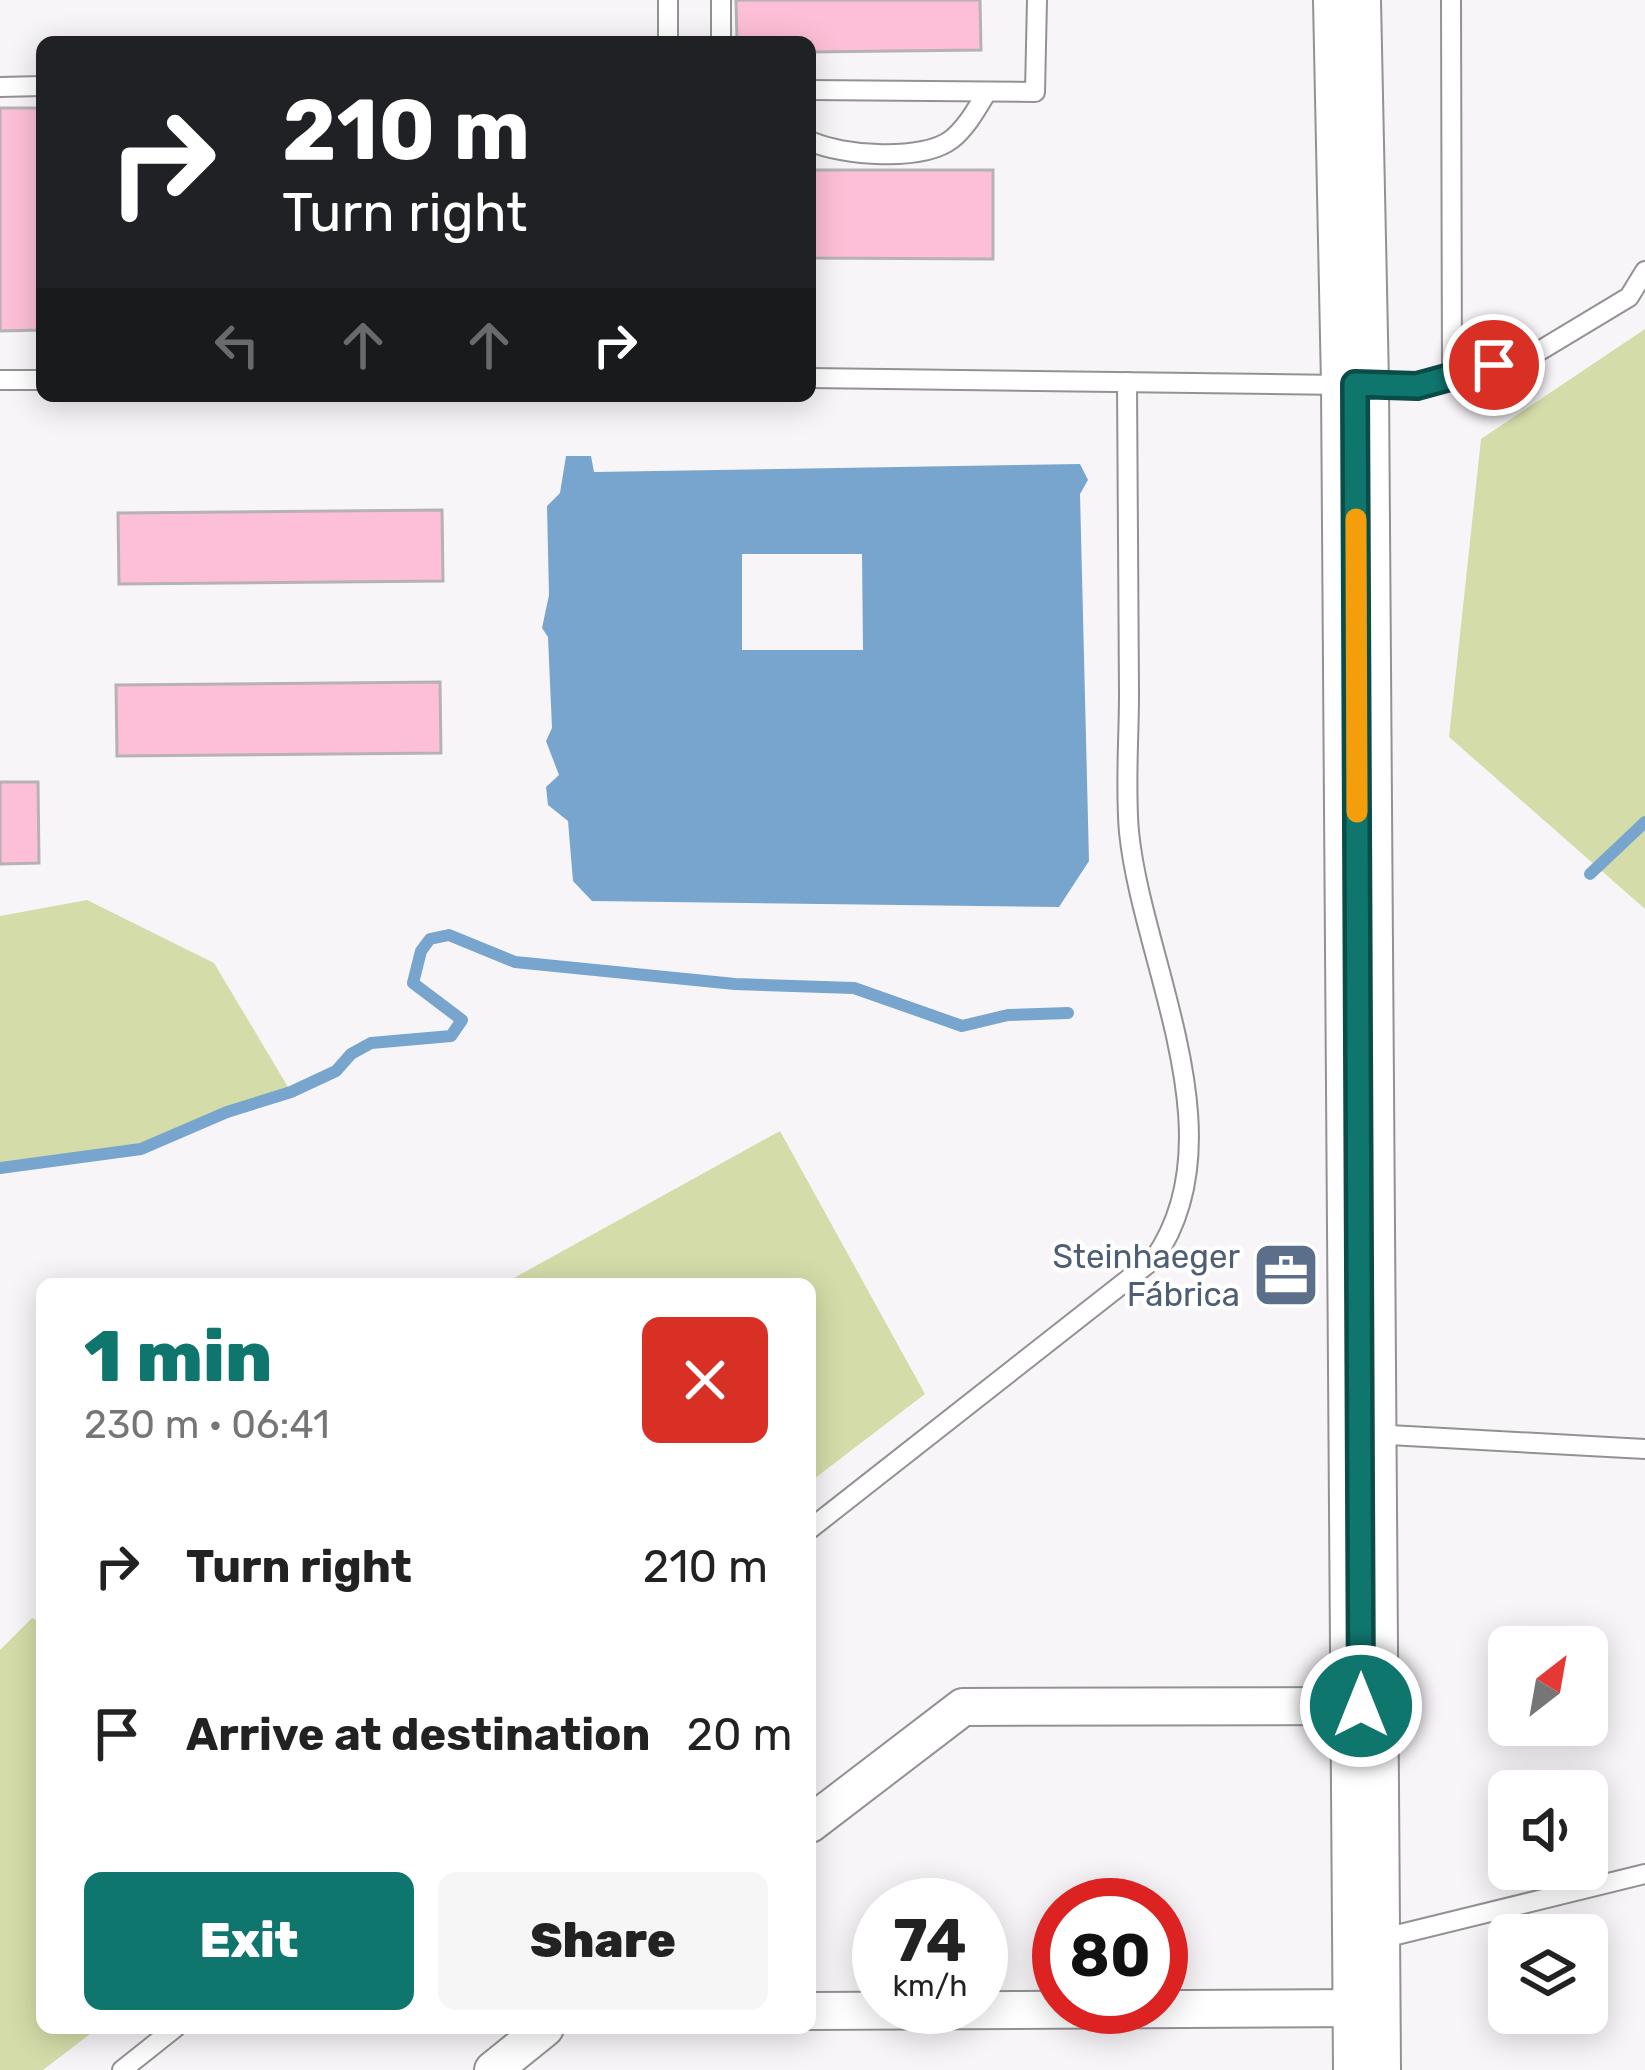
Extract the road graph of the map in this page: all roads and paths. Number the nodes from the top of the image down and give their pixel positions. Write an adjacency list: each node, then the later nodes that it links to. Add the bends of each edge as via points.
1 (668, 0): 6 (lane)
2 (721, 0): 7 (lane)
3 (1036, 0): 11 (lane, via 1035,92)
4 (1347, 0): 19 (highway)
5 (1451, 0): 14 (lane)
6 (668, 36)
7 (721, 36)
8 (36, 86): 9 (lane)
9 (0, 87)
10 (816, 90): 11 (lane)
11 (987, 92): 12 (lane, via 951,140 930,150 844,154)
12 (816, 143)
13 (1645, 271): 14 (lane, via 1629,297 1536,353)
14 (1452, 377): 19 (lane, via 1417,386)
15 (816, 378): 18 (lane)
16 (0, 380): 17 (lane)
17 (36, 380)
18 (1127, 382): 19 (lane); 22 (lane, via 1129,830 1179,1054 1187,1115 1182,1202 1154,1259)
19 (1355, 384): 20 (highway)
20 (1360, 1434): 21 (lane); 23 (highway)
21 (1645, 1449)
22 (816, 1524)
23 (1361, 1706): 24 (street, via 963,1707); 26 (highway)
24 (816, 1819)
25 (1645, 1874): 26 (lane)
26 (1366, 1942): 30 (highway)
27 (816, 2011): 30 (street)
28 (167, 2034): 31 (lane)
29 (538, 2034): 32 (street)
30 (1366, 2039)
31 (122, 2070)
32 (493, 2070)

